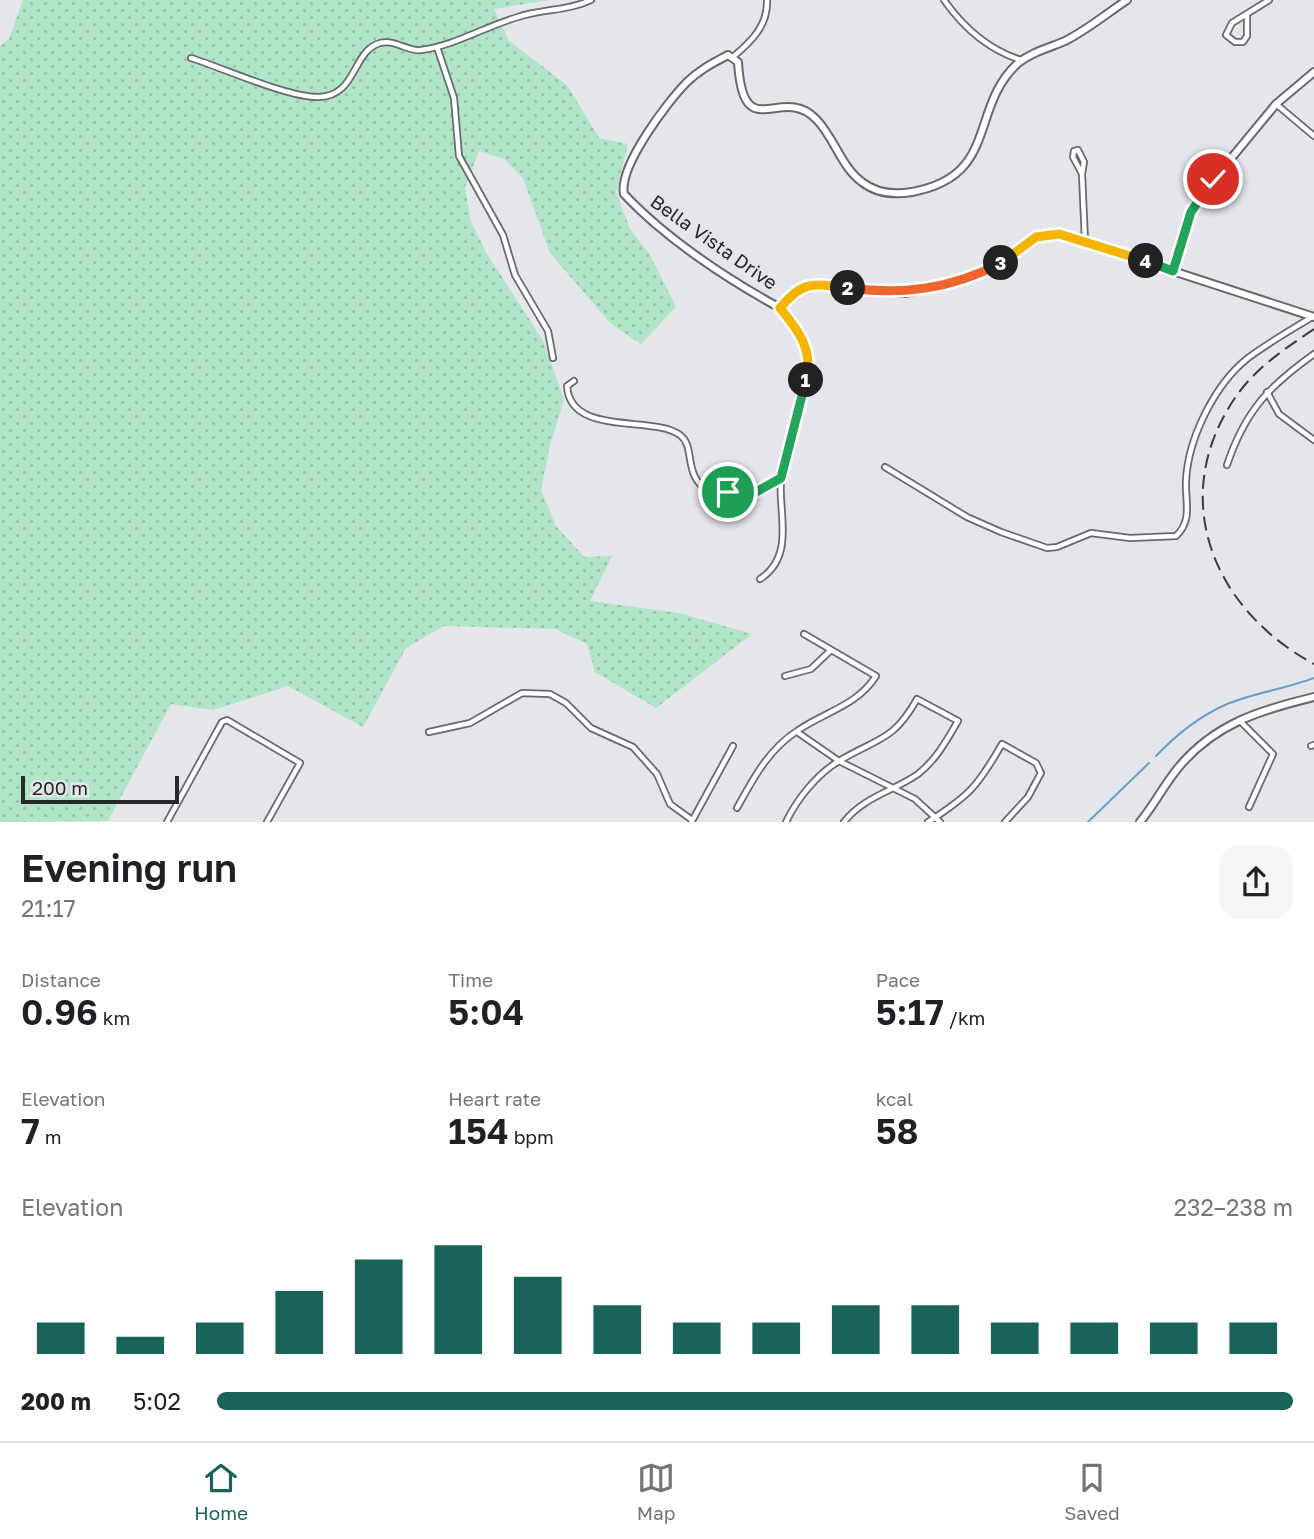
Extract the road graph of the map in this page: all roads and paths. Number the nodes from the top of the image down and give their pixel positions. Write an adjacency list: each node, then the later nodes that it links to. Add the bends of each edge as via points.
1 (591, 0): 7 (street, via 521,15)
2 (767, 0): 8 (street, via 760,29)
3 (944, 0): 10 (street, via 970,31 995,49)
4 (1127, 0): 10 (street, via 1073,36)
5 (1269, 0): 6 (street)
6 (1247, 15): 6 (street, via 1229,26 1226,35 1235,42 1243,42 1247,36)
7 (437, 47): 9 (street, via 420,51 393,42 379,44 367,53 342,90 316,97 299,96); 20 (street, via 454,98 460,156 508,248 515,275 548,331)
8 (734, 56): 10 (street, via 749,106 761,111 805,110 834,139 854,175 873,190 888,194 933,188 963,167 979,145 998,93); 17 (street, Bella Vista Drive, via 707,66 661,112 624,179 623,189 638,209 714,267)
9 (191, 58)
10 (1022, 60)
11 (1314, 72): 12 (street)
12 (1276, 104): 13 (street); 16 (street, via 1196,201)
13 (1314, 136)
14 (1082, 174): 14 (street, via 1073,157 1074,151 1083,158); 15 (street)
15 (1084, 240): 16 (street); 17 (street, via 1059,234 1036,237 1000,263 941,287 884,292 813,284 794,292)
16 (1173, 271): 18 (street)
17 (780, 308): 26 (street, via 800,333 808,370)
18 (1313, 317): 25 (street, via 1248,358 1218,393 1195,442 1186,480 1187,521 1176,536 1130,538 1091,533 1047,548 967,517)
19 (1314, 354): 22 (street)
20 (553, 358)
21 (574, 381): 26 (street, via 567,386 580,410 680,435 687,444 692,473 704,488 748,493)
22 (1267, 392): 23 (street, via 1279,414); 24 (street, via 1238,430)
23 (1314, 440)
24 (1227, 465)
25 (885, 467)
26 (781, 478): 27 (street, via 784,522 780,553)
27 (760, 579)
28 (804, 634): 29 (street)
29 (831, 650): 30 (street, via 811,669); 34 (street, via 876,676 857,698)
30 (785, 676)
31 (1314, 697): 32 (street, via 1269,707)
32 (1239, 720): 38 (street, via 1273,754); 48 (street, via 1194,750)
33 (429, 732): 43 (street, via 470,723 522,693 550,694 591,728 640,753 657,774 670,804)
34 (796, 732): 36 (street); 39 (street, via 775,748)
35 (733, 746): 43 (street)
36 (839, 761): 37 (street); 37 (street, via 887,738 917,699 958,721 929,764); 44 (street, via 821,774)
37 (889, 789): 40 (street, via 915,799); 45 (street)
38 (1248, 807)
39 (737, 808)
40 (938, 819): 46 (street); 47 (street, via 974,789 1002,744 1036,763 1041,773 1028,797)
41 (167, 821): 42 (street, via 224,720 300,763)
42 (267, 821)
43 (692, 821)
44 (786, 821)
45 (844, 821)
46 (928, 821)
47 (1005, 821)
48 (1140, 821)

